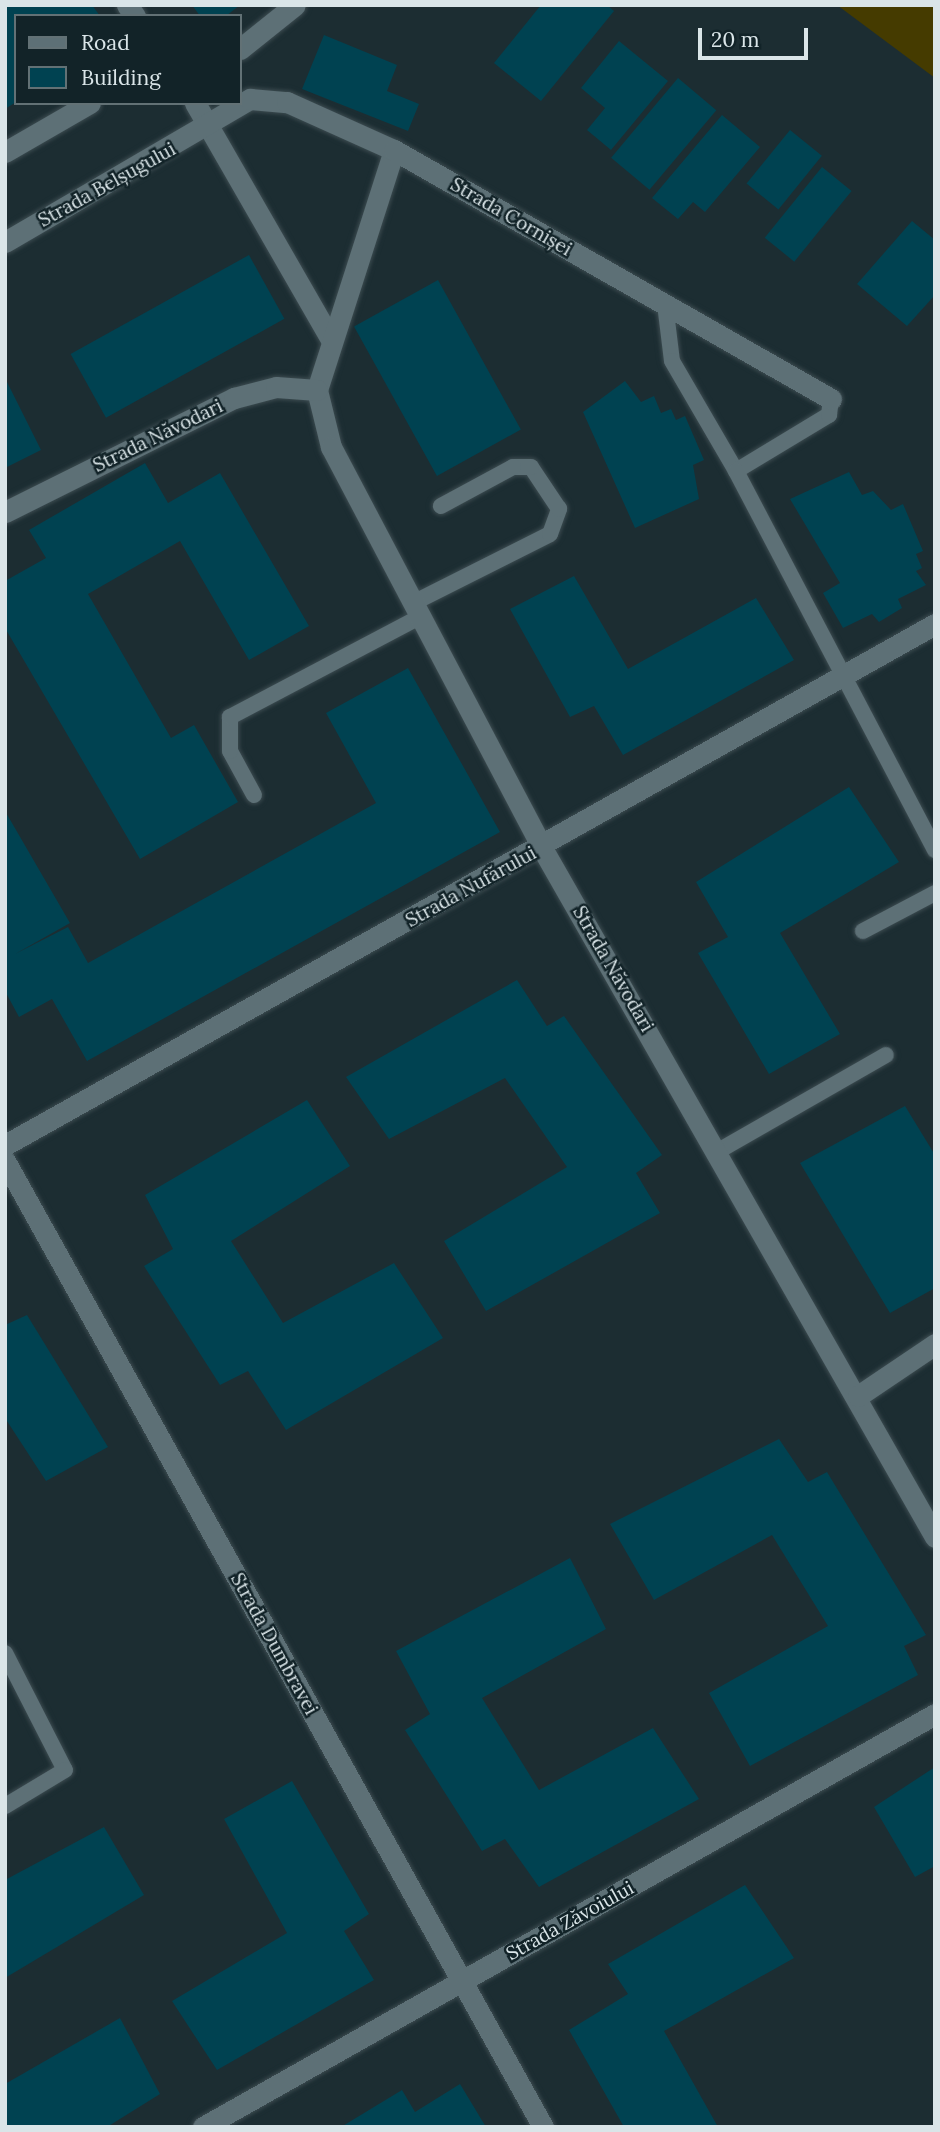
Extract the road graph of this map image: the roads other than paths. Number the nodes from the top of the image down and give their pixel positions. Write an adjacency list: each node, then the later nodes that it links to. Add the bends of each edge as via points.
1 (295, 5): 2 (street)
2 (242, 47)
3 (86, 105): 9 (street)
4 (196, 105): 7 (street)
5 (242, 105): 7 (street, Strada Cornișei)
6 (242, 105): 8 (street, Strada Cornișei, via 250,99 288,102)
7 (209, 129): 10 (street, Strada Belșugului); 12 (street)
8 (394, 150): 11 (street, Strada Cornișei); 12 (street)
9 (5, 151)
10 (5, 242)
11 (665, 304): 14 (street, Strada Cornișei); 15 (lane, via 672,361)
12 (332, 341): 13 (street)
13 (317, 390): 17 (street, Strada Năvodari, via 276,387 234,398); 18 (street, Strada Năvodari, via 331,447)
14 (831, 399): 15 (lane, via 829,415)
15 (736, 471): 20 (lane)
16 (441, 506): 18 (lane, via 513,467 531,467 559,509 550,534)
17 (5, 512)
18 (417, 610): 21 (lane, via 230,717 230,751); 22 (street, Strada Năvodari)
19 (935, 624): 20 (street, Strada Nufărului)
20 (843, 678): 22 (street, Strada Nufărului); 23 (lane)
21 (254, 795)
22 (542, 848): 27 (street, Strada Nufărului); 28 (street, Strada Năvodari)
23 (935, 850)
24 (935, 893): 25 (lane)
25 (863, 931)
26 (886, 1055): 28 (lane)
27 (5, 1145)
28 (720, 1150): 31 (street, Strada Năvodari)
29 (5, 1161): 36 (street, Strada Dumbravei)
30 (935, 1345): 31 (street)
31 (858, 1396): 32 (street, Strada Năvodari)
32 (935, 1536)
33 (5, 1653): 35 (lane, via 65,1770)
34 (935, 1714): 36 (street, Strada Zăvoiului)
35 (5, 1806)
36 (462, 1982): 37 (street, Strada Zăvoiului); 38 (street, Strada Dumbravei)
37 (203, 2127)
38 (543, 2127)

